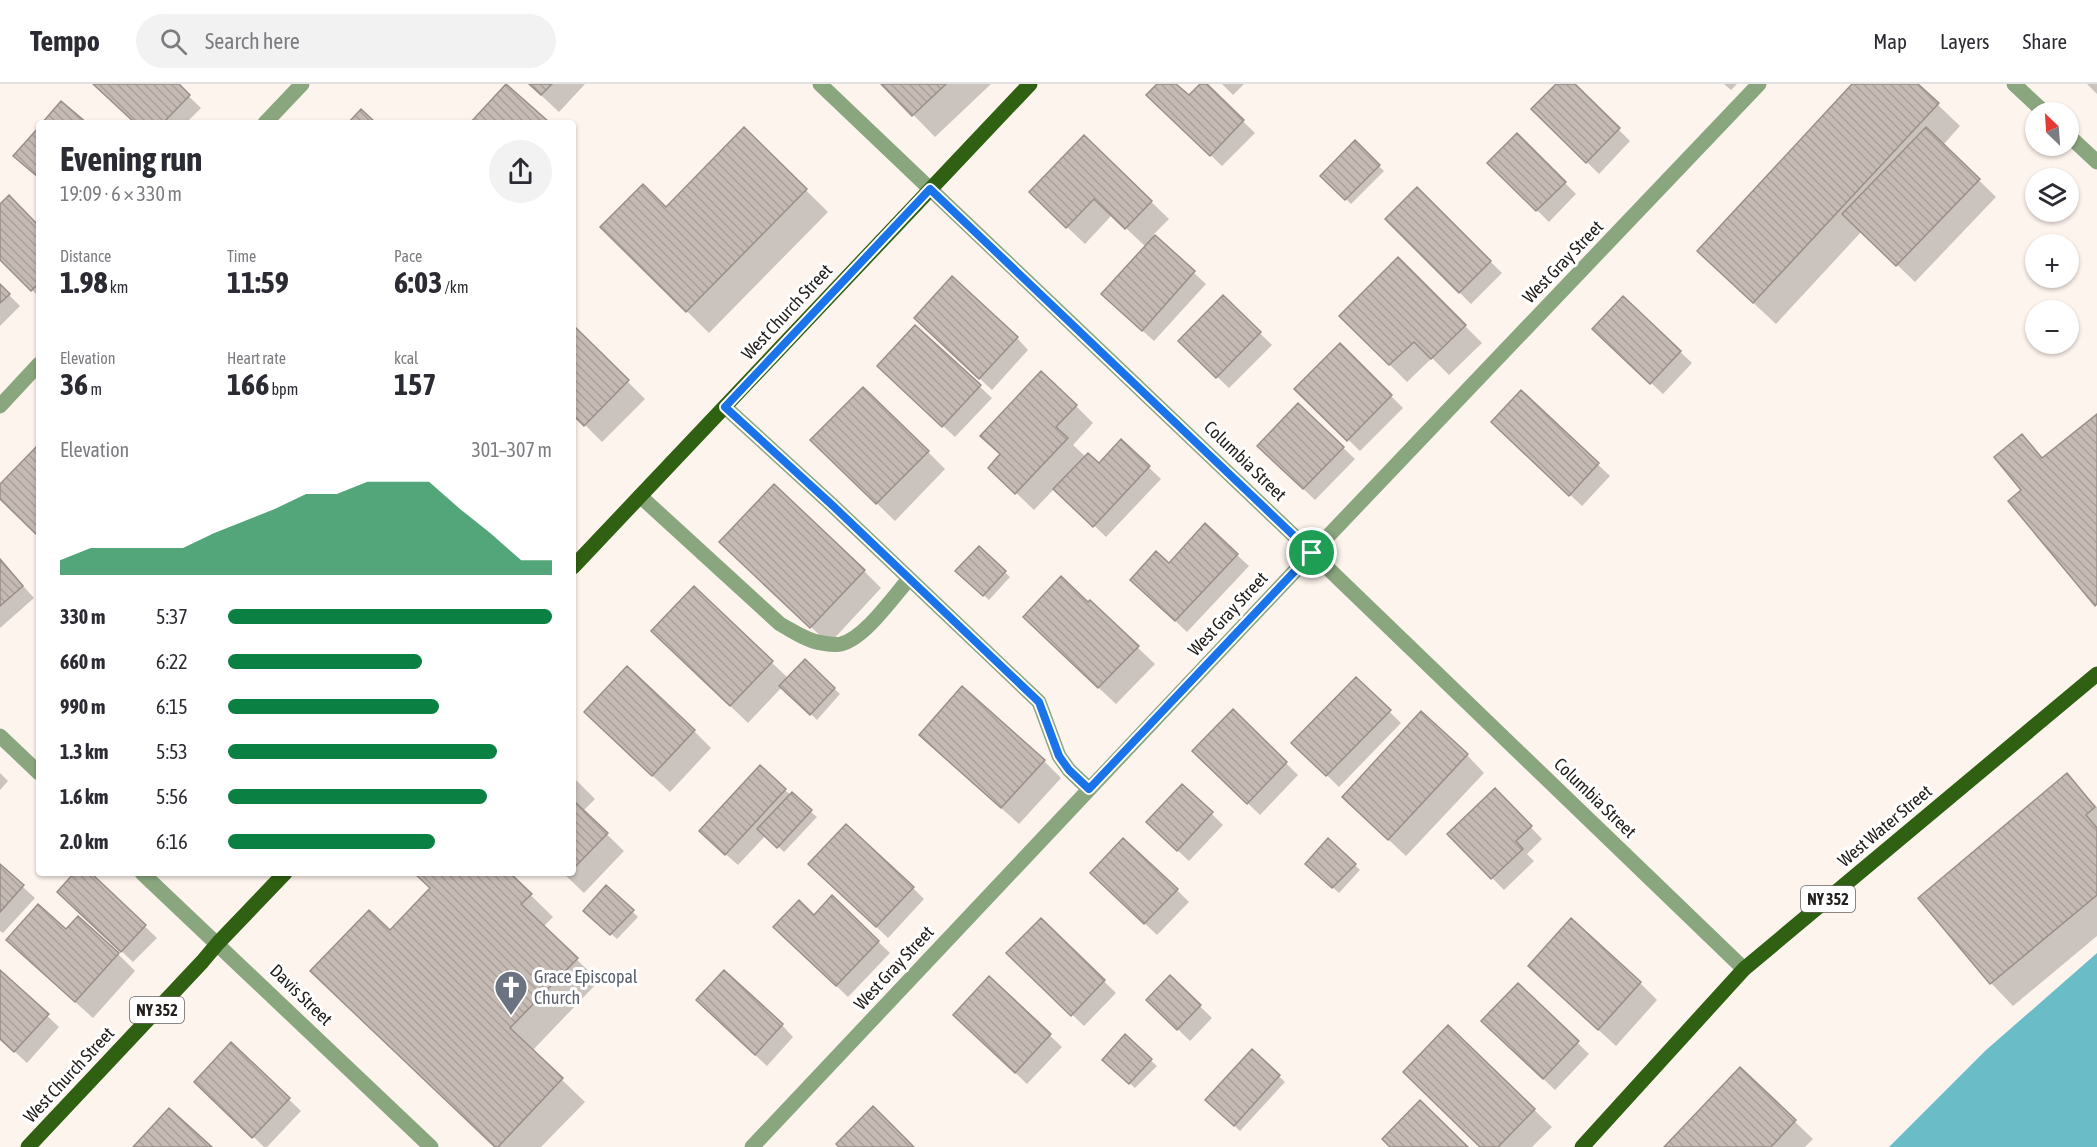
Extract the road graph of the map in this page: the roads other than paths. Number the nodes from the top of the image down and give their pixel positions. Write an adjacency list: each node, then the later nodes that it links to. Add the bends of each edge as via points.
1 (302, 84): 7 (street)
2 (820, 84): 10 (street, Columbia Street)
3 (1030, 84): 10 (main road, West Church Street)
4 (1759, 84): 15 (street, West Gray Street)
5 (2014, 84): 6 (street)
6 (2033, 102)
7 (268, 120)
8 (2079, 145): 9 (street)
9 (2097, 162)
10 (930, 189): 13 (main road, West Church Street); 15 (street, Columbia Street)
11 (36, 367): 12 (street)
12 (0, 406)
13 (725, 407): 14 (main road, West Church Street); 17 (street)
14 (640, 496): 16 (main road, West Church Street); 17 (street, via 780,624 821,643 841,644 854,638)
15 (1312, 553): 21 (street, West Gray Street); 25 (street, Columbia Street)
16 (576, 564)
17 (909, 579): 21 (street, via 1039,702 1059,756)
18 (2097, 675): 25 (main road, West Water Street / NY 352)
19 (0, 736): 20 (street)
20 (36, 770)
21 (1089, 789): 28 (street, West Gray Street)
22 (145, 876): 24 (street, Davis Street)
23 (282, 876): 24 (main road, West Church Street / NY 352)
24 (218, 943): 26 (main road, West Church Street / NY 352); 27 (street, Davis Street)
25 (1744, 969): 29 (main road, West Water Street / NY 352)
26 (28, 1147)
27 (431, 1147)
28 (752, 1147)
29 (1582, 1147)

